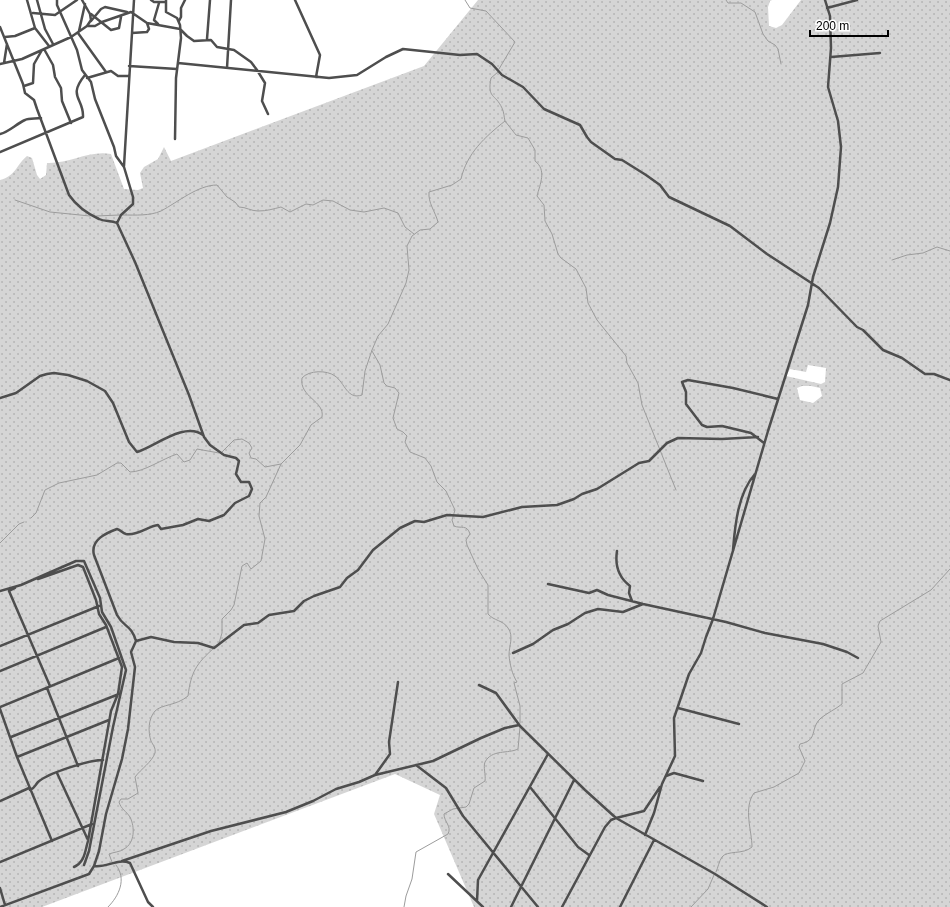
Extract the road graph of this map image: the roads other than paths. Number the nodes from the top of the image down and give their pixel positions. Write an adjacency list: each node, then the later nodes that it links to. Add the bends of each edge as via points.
1 (27, 0): 20 (street)
2 (37, 0): 24 (street)
3 (56, 0): 21 (street)
4 (77, 0): 21 (street)
5 (82, 0): 17 (street)
6 (130, 0): 7 (street)
7 (134, 0): 22 (street)
8 (151, 0): 16 (street)
9 (185, 0): 27 (street)
10 (210, 0): 40 (street)
11 (231, 0): 44 (street)
12 (295, 0): 59 (street, via 320,55)
13 (825, 0): 18 (street)
14 (858, 0): 18 (street)
15 (166, 1): 16 (street); 27 (street, via 165,9 168,14)
16 (159, 3): 32 (street, via 154,20)
17 (85, 4): 23 (street); 36 (street)
18 (827, 8): 47 (street)
19 (128, 12): 22 (street); 25 (street); 26 (street, via 105,7)
20 (32, 13): 24 (street); 34 (street)
21 (60, 13): 24 (street); 39 (street)
22 (134, 13): 30 (street); 37 (street)
23 (90, 14): 26 (street); 28 (street)
24 (41, 15): 42 (street)
25 (121, 16): 29 (street); 29 (street, via 117,29 107,28)
26 (95, 17): 28 (street); 29 (street)
27 (179, 21): 35 (street)
28 (91, 22): 31 (street)
29 (101, 22): 31 (street, via 95,26)
30 (147, 22): 32 (street); 37 (street, via 147,32)
31 (87, 26): 36 (street)
32 (160, 26): 35 (street)
33 (0, 27): 38 (street)
34 (35, 28): 38 (street, via 15,36); 43 (street)
35 (180, 29): 40 (street, via 194,40); 50 (street)
36 (79, 32): 39 (street); 56 (street)
37 (132, 33): 52 (street)
38 (4, 37): 41 (street)
39 (71, 37): 42 (street); 57 (street)
40 (207, 39): 44 (street, via 214,41 218,47)
41 (7, 44): 48 (street); 49 (street)
42 (53, 44): 43 (street)
43 (49, 46): 45 (street)
44 (228, 48): 53 (street); 55 (street, via 247,59)
45 (43, 50): 48 (street); 60 (street, via 34,64 33,83); 63 (street, via 53,65 55,77 61,88 62,101)
46 (880, 52): 47 (street)
47 (831, 57): 70 (street, via 828,87 838,121 841,157 836,198)
48 (14, 60): 49 (street); 60 (street)
49 (4, 63): 51 (street)
50 (178, 63): 53 (street); 54 (street)
51 (0, 64)
52 (129, 66): 54 (street); 58 (street)
53 (227, 68): 55 (street)
54 (177, 69): 66 (street)
55 (257, 70): 59 (street); 61 (street, via 265,83 262,101)
56 (106, 72): 57 (street); 58 (street)
57 (86, 76): 63 (street, via 77,87 83,117); 68 (street, via 91,82 115,155)
58 (128, 76): 68 (street)
59 (316, 77): 70 (street, via 357,75 403,49 460,55 477,54 502,75 523,87 544,109 580,125 591,142 615,159 622,160 646,175 660,185 669,197 738,232)
60 (24, 86): 62 (street, via 25,93 34,100)
61 (268, 114)
62 (41, 118): 64 (street); 65 (street, via 26,119 11,127 6,133)
63 (71, 123): 64 (street)
64 (46, 133): 67 (street); 69 (street, via 69,195 99,219 111,220)
65 (0, 134)
66 (175, 139)
67 (0, 152)
68 (124, 166): 69 (street, via 133,204 121,215)
69 (117, 224): 74 (street, via 136,262)
70 (812, 284): 71 (street, via 873,339 879,348 902,358 925,374 934,374); 73 (street, via 808,305)
71 (950, 380)
72 (0, 398): 74 (street, via 16,393 40,376 54,373 68,375 106,391 129,442 137,452 163,438 186,431 192,430)
73 (778, 399): 75 (street, via 688,380 682,382 686,392 686,404 702,425 722,426 751,433); 76 (street)
74 (203, 435): 90 (street, via 210,445 239,461 236,474 241,482 250,484 252,489 249,496 235,503 224,515 209,521 198,519 161,529 156,525 141,532 127,534 117,529 101,536 93,550 117,615 122,623 131,628)
75 (758, 438): 76 (street); 90 (street, via 676,438 667,443 649,461 639,463 597,489 557,505 522,507 483,517 440,515 424,522 415,521 400,528 373,550 358,570 340,587 314,596 294,611 268,615 258,623 244,625 214,648 198,643 174,642 151,637)
76 (764, 443): 77 (street)
77 (757, 472): 79 (street); 79 (street, via 748,482 738,516)
78 (617, 550): 84 (street, via 617,568 621,577 630,586)
79 (733, 555): 87 (street)
80 (548, 584): 84 (street, via 590,593 596,590)
81 (5, 590): 82 (street); 83 (street); 86 (street, via 82,560 89,571)
82 (0, 591)
83 (9, 591): 86 (street, via 80,565); 89 (street)
84 (632, 601): 85 (street)
85 (643, 604): 87 (street); 92 (street, via 623,612 598,609 585,613 548,633 534,644)
86 (99, 605): 88 (street, via 99,614); 89 (street); 99 (street, via 111,627 126,666)
87 (713, 618): 95 (street, via 765,633 823,644); 103 (street, via 701,653 689,674)
88 (106, 627): 93 (street); 94 (street)
89 (28, 634): 91 (street); 93 (street)
90 (136, 641): 139 (street, via 131,652 135,667 128,729)
91 (0, 646)
92 (513, 653)
93 (37, 656): 96 (street); 100 (street)
94 (119, 658): 99 (street, via 122,669); 100 (street)
95 (858, 658)
96 (0, 671)
97 (398, 682): 118 (street, via 389,742 390,754)
98 (479, 685): 107 (street, via 496,693)
99 (121, 686): 101 (street)
100 (48, 687): 102 (street); 104 (street)
101 (119, 694): 104 (street); 105 (street); 111 (street)
102 (0, 708): 108 (street)
103 (678, 708): 106 (street); 119 (street, via 674,718 676,750)
104 (58, 718): 108 (street); 109 (street)
105 (110, 720): 109 (street); 110 (street)
106 (739, 724)
107 (519, 725): 112 (street); 115 (street, via 480,738 433,761)
108 (10, 737): 113 (street)
109 (66, 737): 113 (street); 116 (street)
110 (107, 741): 111 (street); 114 (street)
111 (110, 741): 128 (street)
112 (548, 754): 120 (street); 123 (street)
113 (17, 757): 124 (street)
114 (103, 760): 116 (street, via 87,761); 128 (street)
115 (416, 765): 118 (street); 134 (street, via 446,788 463,816)
116 (78, 766): 117 (street)
117 (57, 773): 124 (street); 129 (street)
118 (375, 775): 136 (street, via 336,789 286,812 211,831)
119 (666, 776): 121 (street, via 674,773); 122 (street)
120 (574, 780): 126 (street); 127 (street)
121 (703, 781)
122 (662, 784): 127 (street, via 644,811); 130 (street)
123 (530, 787): 126 (street); 134 (street)
124 (29, 789): 125 (street); 132 (street)
125 (0, 801)
126 (556, 818): 135 (street, via 578,847); 142 (street)
127 (616, 818): 130 (street); 135 (street, via 607,823)
128 (93, 823): 129 (street); 133 (street); 138 (street, via 90,851)
129 (82, 828): 132 (street); 133 (street)
130 (645, 835): 131 (street)
131 (654, 840): 154 (street); 155 (street)
132 (52, 841): 137 (street)
133 (88, 841): 140 (street, via 81,863)
134 (493, 852): 142 (street); 144 (street, via 478,880)
135 (589, 855): 153 (street)
136 (122, 861): 139 (street, via 101,867); 145 (street, via 132,866)
137 (0, 862)
138 (84, 866)
139 (94, 866): 146 (street, via 89,874)
140 (74, 867)
141 (448, 874): 144 (street)
142 (521, 887): 151 (street); 152 (street)
143 (0, 888): 146 (street)
144 (477, 900): 150 (street)
145 (148, 902): 148 (street); 149 (street)
146 (6, 905): 147 (street)
147 (0, 907)
148 (149, 907)
149 (153, 907)
150 (483, 907)
151 (511, 907)
152 (538, 907)
153 (562, 907)
154 (620, 907)
155 (767, 907)

